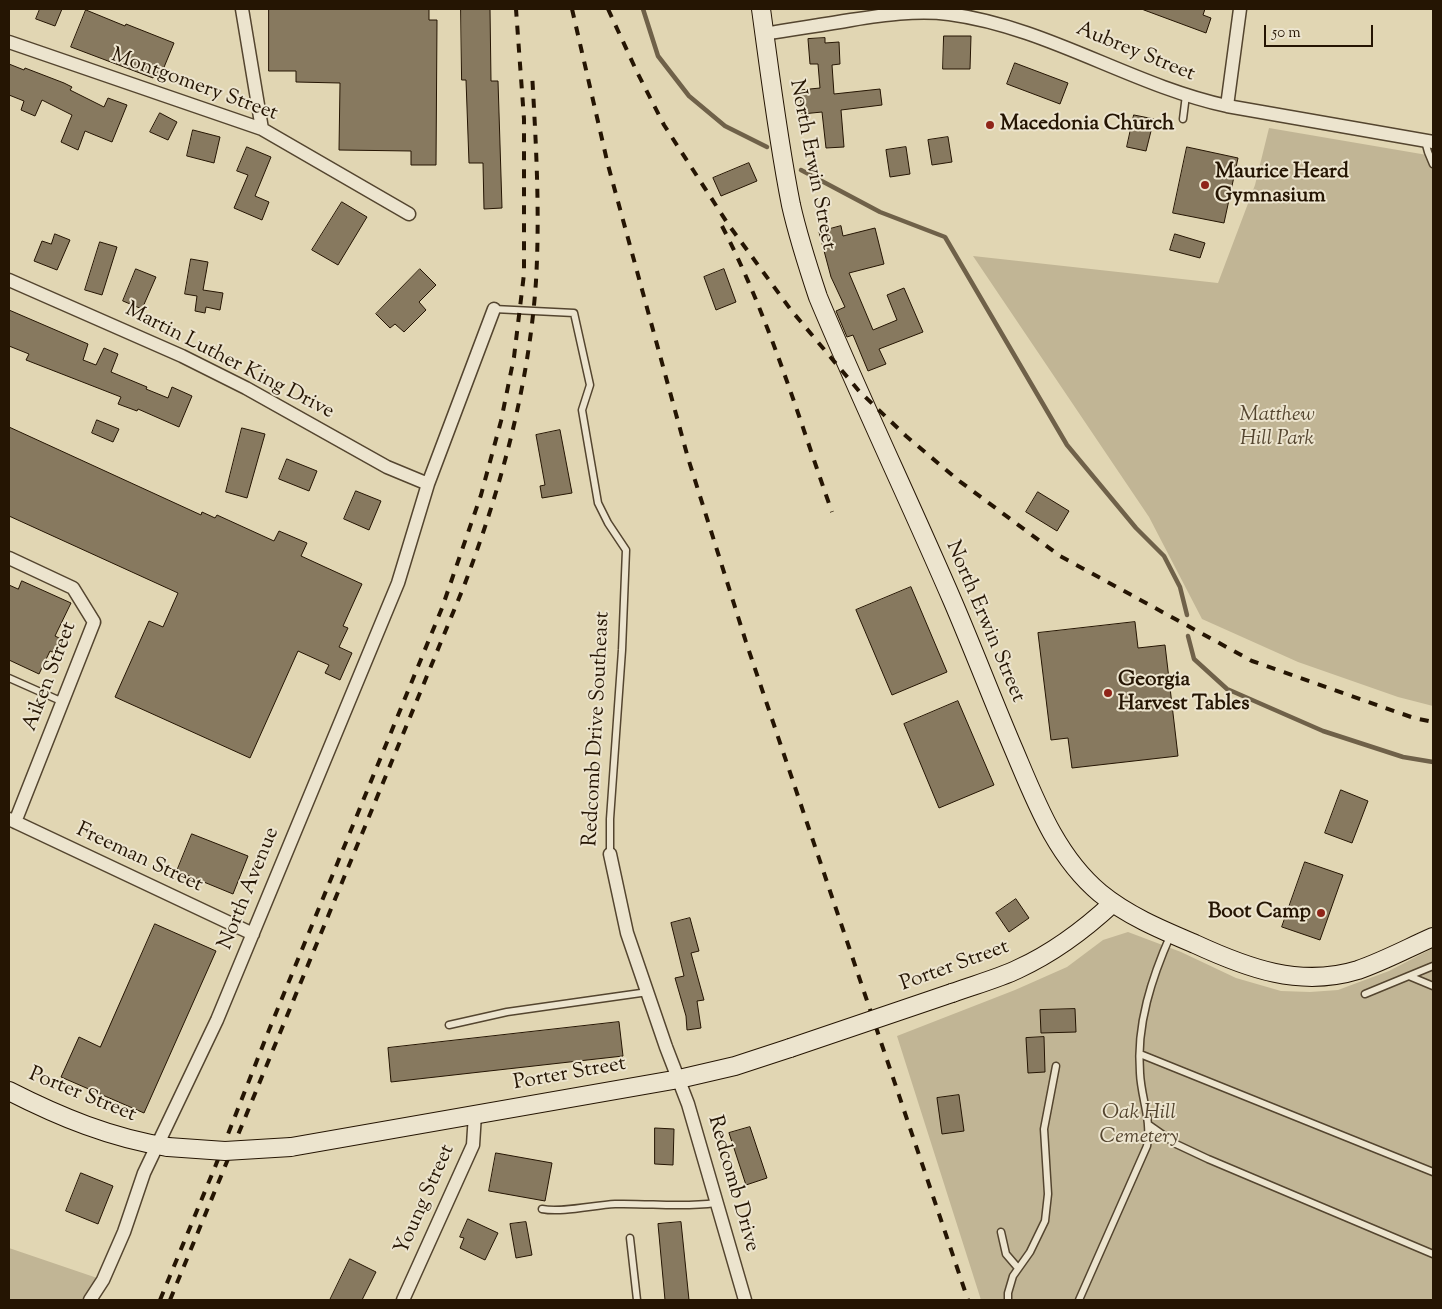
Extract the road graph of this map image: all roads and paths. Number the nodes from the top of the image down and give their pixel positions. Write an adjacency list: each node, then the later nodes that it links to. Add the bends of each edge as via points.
1 (242, 9): 10 (street)
2 (761, 9): 5 (street, North Erwin Street)
3 (1240, 9): 8 (street)
4 (988, 15): 5 (street, Aubrey Street, via 895,14); 7 (street, Aubrey Street)
5 (764, 34): 22 (street, North Erwin Street, via 791,205 818,297 1044,818 1072,864)
6 (9, 42): 10 (street, Montgomery Street)
7 (1186, 95): 8 (street, Aubrey Street); 9 (lane)
8 (1227, 106): 11 (street, Aubrey Street)
9 (1183, 119)
10 (262, 129): 13 (street, Montgomery Street)
11 (1429, 142): 12 (lane, via 1428,152)
12 (1433, 164)
13 (410, 214)
14 (9, 280): 16 (street, Martin Luther King Drive, via 182,356 387,467)
15 (494, 310): 16 (street, North Avenue); 21 (lane, Redcomb Drive Southeast, via 574,313 590,385 582,410 598,503 626,550)
16 (428, 484): 23 (street, North Avenue, via 398,583)
17 (9, 558): 19 (street, Aiken Street, via 73,588 94,622)
18 (9, 678): 19 (lane)
19 (63, 702): 20 (street, Aiken Street)
20 (12, 821): 23 (street, Freeman Street)
21 (610, 854): 29 (street, Redcomb Drive Southeast, via 627,933)
22 (1113, 903): 24 (street, North Erwin Street); 34 (street, Porter Street, bridge, via 1073,936 1033,961 995,979 735,1066)
23 (253, 934): 38 (street, North Avenue)
24 (1171, 934): 25 (street, North Erwin Street, via 1253,968 1304,977 1337,975 1360,969); 32 (lane, via 1152,982)
25 (1433, 937)
26 (1433, 966): 27 (lane)
27 (1409, 976): 28 (lane); 30 (lane)
28 (1433, 986)
29 (648, 992): 31 (lane, via 507,1012); 34 (street, Redcomb Drive Southeast)
30 (1366, 994)
31 (449, 1025)
32 (1140, 1054): 37 (lane, via 1141,1085); 39 (lane)
33 (1056, 1066): 45 (lane, via 1044,1129 1046,1214 1030,1252)
34 (679, 1079): 36 (street, Porter Street); 40 (street, Redcomb Drive)
35 (9, 1091): 38 (street, Porter Street, via 87,1126 124,1139)
36 (475, 1114): 38 (street, Porter Street, bridge, via 291,1147 225,1151); 47 (street, Young Street, via 473,1145)
37 (1149, 1126): 44 (lane, via 1176,1144); 51 (lane, via 1147,1146)
38 (162, 1146): 46 (street, North Avenue, via 144,1173 104,1280)
39 (1433, 1172)
40 (715, 1203): 41 (lane); 49 (street, Redcomb Drive)
41 (542, 1209)
42 (1001, 1232): 45 (lane, via 1006,1254)
43 (630, 1238): 48 (lane)
44 (1433, 1254)
45 (1018, 1268): 50 (lane, via 1010,1284)
46 (90, 1300)
47 (403, 1300)
48 (637, 1300)
49 (745, 1300)
50 (1008, 1300)
51 (1079, 1300)

